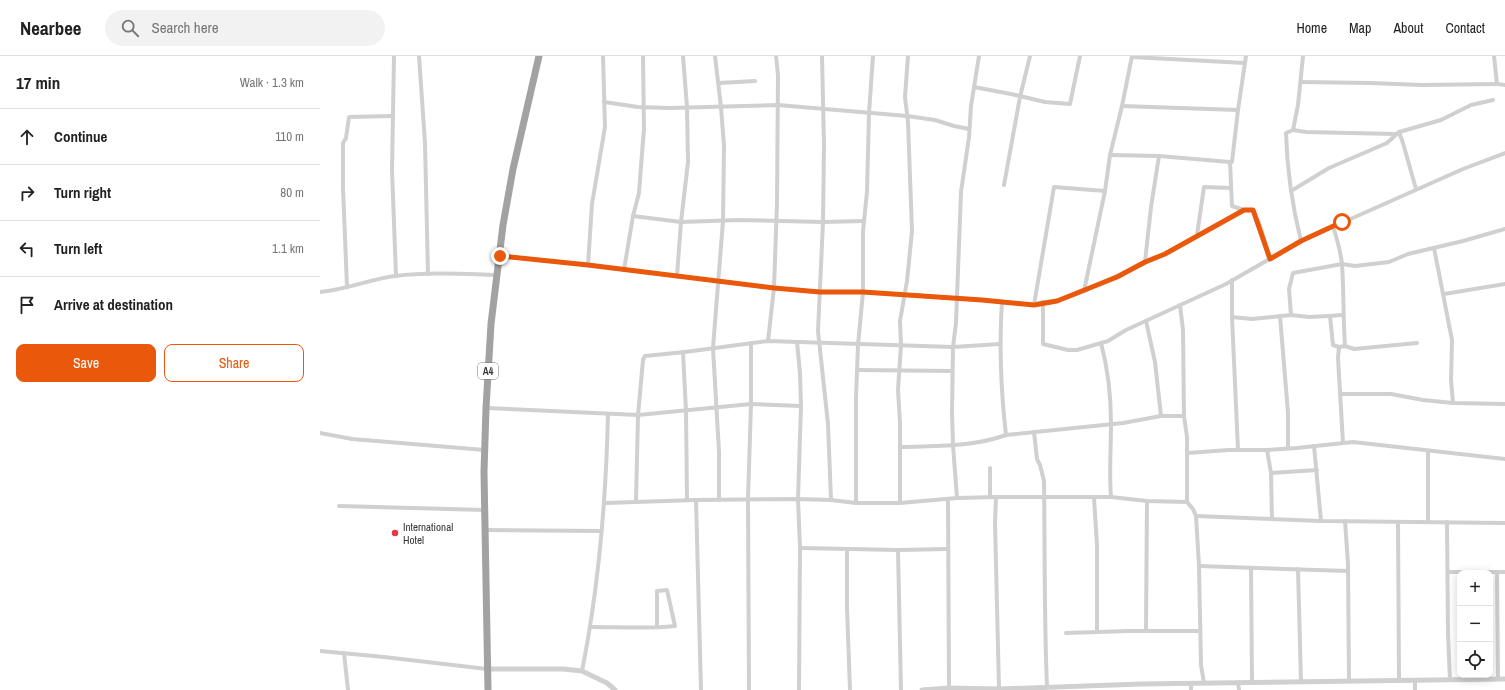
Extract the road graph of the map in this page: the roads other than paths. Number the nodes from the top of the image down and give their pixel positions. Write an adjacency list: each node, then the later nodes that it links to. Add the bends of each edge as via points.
1 (394, 56): 37 (street)
2 (419, 56): 69 (street, via 425,143)
3 (539, 56): 63 (highway, A4, via 513,169)
4 (603, 56): 28 (street)
5 (643, 56): 33 (street)
6 (683, 56): 31 (street)
7 (715, 56): 22 (street)
8 (776, 56): 29 (street)
9 (822, 56): 34 (street)
10 (874, 56): 36 (street)
11 (908, 56): 38 (street, via 905,97)
12 (979, 56): 25 (street)
13 (1030, 56): 26 (street)
14 (1080, 56): 26 (street, via 1070,104)
15 (1132, 56): 19 (street); 30 (street)
16 (1246, 56): 19 (street)
17 (1303, 56): 21 (street)
18 (1494, 56): 23 (street)
19 (1245, 63): 35 (street)
20 (756, 81): 22 (street)
21 (1301, 82): 23 (street); 40 (street)
22 (719, 83): 32 (street)
23 (1497, 84): 24 (street)
24 (1505, 85)
25 (974, 87): 26 (street); 39 (street)
26 (1020, 97): 46 (street)
27 (1493, 100): 41 (street, via 1471,106 1441,120)
28 (604, 102): 33 (street); 67 (street, via 605,127 592,204)
29 (778, 105): 32 (street); 34 (street); 54 (street)
30 (1122, 106): 35 (street); 43 (street)
31 (687, 107): 32 (street); 33 (street); 56 (street, via 688,162)
32 (721, 107): 53 (street, via 724,146)
33 (644, 108): 52 (street, via 639,193)
34 (824, 110): 36 (street); 57 (street)
35 (1238, 110): 45 (street)
36 (869, 114): 38 (street); 55 (street)
37 (393, 116): 71 (street, via 392,184); 76 (street, via 349,116 343,143)
38 (907, 116): 39 (street); 83 (street, via 912,231)
39 (969, 129): 84 (street, via 961,192)
40 (1293, 130): 41 (street); 50 (street, via 1286,133)
41 (1397, 133): 48 (street, via 1403,143); 50 (street, via 1387,143 1329,168)
42 (1505, 153): 48 (street)
43 (1110, 155): 44 (street); 49 (street)
44 (1159, 156): 45 (street); 65 (street)
45 (1230, 162): 47 (street)
46 (1004, 185)
47 (1232, 188): 51 (street, via 1232,206); 60 (street, via 1204,187)
48 (1416, 189): 58 (street)
49 (1105, 191): 78 (street); 87 (street, via 1054,187)
50 (1291, 191): 61 (street)
51 (1244, 210): 60 (street); 64 (street, via 1253,210)
52 (633, 216): 56 (street); 68 (street)
53 (723, 221): 54 (street); 56 (street); 74 (street)
54 (777, 221): 57 (street); 77 (street)
55 (864, 221): 57 (street); 81 (street)
56 (681, 222): 72 (street)
57 (823, 222): 80 (street)
58 (1333, 226): 61 (street); 66 (street)
59 (1505, 229): 62 (street)
60 (1197, 235): 65 (street, via 1165,254)
61 (1301, 241): 64 (street)
62 (1434, 248): 66 (street, via 1389,262 1355,266); 82 (street)
63 (500, 256): 67 (street); 70 (highway, A4)
64 (1270, 259): 73 (street)
65 (1145, 262): 78 (street)
66 (1342, 264): 89 (street, via 1293,274 1289,289); 90 (street)
67 (588, 265): 68 (street)
68 (624, 270): 72 (street)
69 (428, 274): 70 (street); 71 (street)
70 (497, 274): 117 (highway, A4)
71 (396, 276): 76 (street)
72 (678, 276): 74 (street)
73 (1232, 280): 88 (street); 93 (street)
74 (719, 282): 77 (street); 107 (street)
75 (1505, 284): 82 (street)
76 (347, 287): 79 (street)
77 (774, 288): 80 (street); 95 (street)
78 (1084, 291): 86 (street, via 1057,301)
79 (320, 292)
80 (820, 292): 81 (street); 97 (street)
81 (863, 292): 83 (street); 102 (street)
82 (1444, 294): 113 (street, via 1452,340)
83 (904, 296): 84 (street); 103 (street, via 900,321)
84 (957, 299): 85 (street); 105 (street)
85 (1002, 302): 87 (street); 101 (street)
86 (1043, 302): 87 (street); 99 (street, via 1043,344 1077,350)
87 (1034, 305)
88 (1180, 306): 94 (street); 123 (street)
89 (1291, 315): 91 (street); 92 (street)
90 (1342, 315): 92 (street); 104 (street)
91 (1280, 316): 93 (street, via 1252,319); 132 (street, via 1288,413)
92 (1330, 316): 106 (street, via 1333,345)
93 (1232, 317): 134 (street)
94 (1146, 321): 99 (street); 122 (street, via 1155,362)
95 (768, 341): 96 (street); 98 (street)
96 (797, 342): 97 (street); 116 (street)
97 (819, 342): 102 (street); 154 (street, via 828,424)
98 (751, 343): 107 (street); 114 (street)
99 (1101, 343): 124 (street, via 1106,362)
100 (1417, 343): 104 (street, via 1354,349)
101 (1000, 344): 105 (street); 127 (street)
102 (858, 345): 103 (street); 109 (street)
103 (901, 346): 105 (street); 111 (street)
104 (1345, 346): 106 (street)
105 (953, 347): 110 (street)
106 (1339, 347): 112 (street)
107 (713, 348): 108 (street); 118 (street)
108 (683, 352): 119 (street); 121 (street, via 645,356)
109 (858, 370): 111 (street); 159 (street)
110 (952, 371): 111 (street); 129 (street)
111 (899, 372): 131 (street)
112 (1341, 394): 113 (street, via 1391,394); 128 (street)
113 (1453, 403): 115 (street)
114 (751, 404): 116 (street); 118 (street); 148 (street)
115 (1505, 404)
116 (800, 406): 149 (street)
117 (486, 408): 120 (street); 133 (highway, A4)
118 (717, 408): 119 (street); 153 (street)
119 (686, 410): 121 (street); 151 (street)
120 (608, 414): 121 (street); 158 (street)
121 (638, 415): 156 (street)
122 (1161, 416): 123 (street); 124 (street)
123 (1184, 416): 137 (street)
124 (1111, 424): 125 (street); 147 (street)
125 (1034, 432): 127 (street); 145 (street, via 1037,459 1044,481)
126 (320, 433): 133 (street, via 352,440)
127 (1006, 435): 129 (street, via 992,440)
128 (1343, 443): 130 (street); 136 (street)
129 (953, 445): 131 (street); 144 (street)
130 (1314, 446): 132 (street); 140 (street)
131 (900, 447): 160 (street)
132 (1288, 448): 135 (street)
133 (485, 450): 162 (highway, A4)
134 (1238, 450): 135 (street); 137 (street)
135 (1267, 450): 141 (street)
136 (1428, 451): 138 (street); 168 (street)
137 (1187, 453): 157 (street)
138 (1505, 459)
139 (990, 468): 142 (street)
140 (1316, 470): 141 (street); 166 (street)
141 (1271, 473): 164 (street)
142 (990, 497): 143 (street); 144 (street)
143 (996, 497): 145 (street); 209 (street)
144 (957, 498): 150 (street)
145 (1044, 498): 146 (street); 206 (street)
146 (1094, 498): 147 (street); 188 (street)
147 (1111, 498): 155 (street)
148 (748, 499): 149 (street); 153 (street); 214 (street)
149 (798, 499): 154 (street); 173 (street)
150 (948, 499): 160 (street); 175 (street)
151 (687, 500): 152 (street); 156 (street)
152 (696, 500): 153 (street); 213 (street)
153 (719, 500)
154 (831, 500): 159 (street)
155 (1147, 501): 157 (street); 186 (street)
156 (636, 502): 158 (street)
157 (1187, 502): 163 (street)
158 (605, 503): 172 (street)
159 (856, 503): 160 (street)
160 (900, 503)
161 (339, 506): 162 (street)
162 (485, 510): 171 (highway, A4)
163 (1196, 516): 164 (street); 177 (street)
164 (1272, 519): 166 (street)
165 (1345, 521): 166 (street); 167 (street); 180 (street)
166 (1321, 522)
167 (1398, 522): 168 (street); 196 (street)
168 (1428, 522): 169 (street)
169 (1447, 522): 170 (street); 181 (street)
170 (1505, 523)
171 (485, 530): 172 (street); 192 (highway, A4)
172 (601, 531): 184 (street)
173 (800, 548): 174 (street); 215 (street)
174 (847, 549): 176 (street); 216 (street)
175 (948, 549): 176 (street); 207 (street)
176 (898, 550): 217 (street)
177 (1199, 566): 178 (street); 187 (street)
178 (1252, 568): 179 (street); 201 (street)
179 (1298, 569): 180 (street); 202 (street)
180 (1348, 571): 199 (street)
181 (1448, 572): 182 (street); 198 (street)
182 (1497, 572): 183 (street); 194 (street)
183 (1505, 572)
184 (590, 627): 185 (street); 193 (street)
185 (657, 627): 185 (street, via 657,590 667,590 675,626)
186 (1146, 631): 187 (street); 188 (street)
187 (1200, 631): 204 (street)
188 (1097, 632): 189 (street)
189 (1066, 633)
190 (320, 651): 191 (street)
191 (344, 653): 192 (street); 210 (street)
192 (487, 669): 193 (street); 211 (highway, A4)
193 (582, 671): 212 (street, via 607,683)
194 (1498, 679): 195 (street); 198 (street)
195 (1505, 679)
196 (1399, 680): 197 (street); 199 (street)
197 (1415, 680): 198 (street); 222 (street)
198 (1450, 680)
199 (1349, 681): 202 (street)
200 (1238, 682): 201 (street); 204 (street); 221 (street)
201 (1252, 682): 202 (street)
202 (1301, 682)
203 (1191, 683): 204 (street); 205 (street); 220 (street)
204 (1204, 683)
205 (1141, 684): 208 (street); 219 (street)
206 (1047, 687): 208 (street); 209 (street)
207 (949, 688): 209 (street); 218 (street)
208 (1092, 688)
209 (999, 689)
210 (348, 690)
211 (488, 690)
212 (615, 690)
213 (701, 690)
214 (749, 690)
215 (799, 690)
216 (850, 690)
217 (901, 690)
218 (922, 690)
219 (1141, 690)
220 (1191, 690)
221 (1239, 690)
222 (1415, 690)

